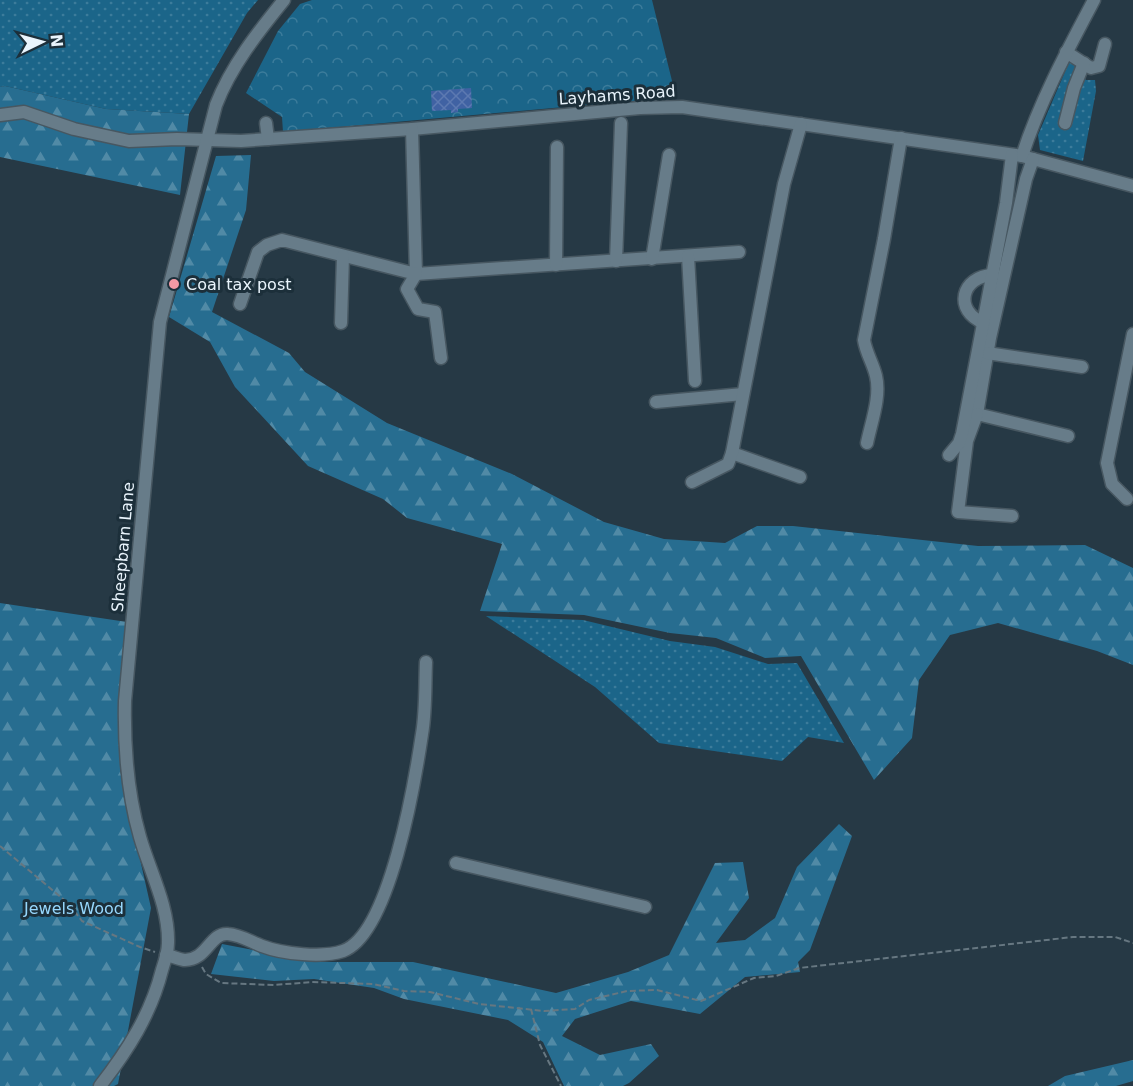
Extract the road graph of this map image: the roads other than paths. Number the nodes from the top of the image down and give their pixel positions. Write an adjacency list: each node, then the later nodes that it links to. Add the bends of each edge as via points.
1 (284, 0): 14 (street, Sheepbarn Lane, via 229,78)
2 (1094, 0): 4 (street)
3 (1105, 44): 5 (street, via 1099,66 1091,68)
4 (1066, 52): 5 (street); 17 (street)
5 (1084, 63): 9 (street)
6 (0, 115): 14 (street, Layhams Road, via 24,112 74,129 129,141)
7 (267, 123): 13 (street)
8 (621, 123): 23 (street)
9 (1065, 123)
10 (801, 124): 11 (street, Layhams Road, via 674,107); 12 (street, Layhams Road); 35 (street, via 784,184)
11 (412, 129): 13 (street, Layhams Road); 25 (street)
12 (901, 138): 17 (street, Layhams Road); 39 (street, via 864,340 878,387)
13 (268, 139): 14 (street, Layhams Road)
14 (205, 141): 49 (street, Sheepbarn Lane, via 160,322 125,701 128,781 140,837 164,908)
15 (557, 147): 24 (street)
16 (669, 155): 22 (street)
17 (1022, 156): 18 (street, Layhams Road); 26 (street, via 1006,203); 31 (street, via 1021,200)
18 (1133, 186)
19 (739, 252): 21 (street)
20 (343, 256): 25 (street); 27 (street, via 282,240 267,245 258,252); 28 (street)
21 (688, 256): 22 (street); 34 (street)
22 (652, 259): 23 (street)
23 (615, 261): 24 (street)
24 (556, 266): 25 (street)
25 (416, 274): 32 (street, via 406,289 418,309 435,312)
26 (993, 275): 29 (street); 29 (street, via 973,280 966,293 967,310)
27 (240, 304)
28 (341, 323)
29 (984, 323): 41 (street, via 962,434)
30 (1133, 334): 44 (street, via 1107,463 1112,484)
31 (987, 353): 33 (street); 37 (street)
32 (441, 358)
33 (1082, 367)
34 (695, 381)
35 (743, 394): 36 (street); 40 (street)
36 (656, 402)
37 (977, 414): 38 (street); 45 (street, via 968,441 958,512)
38 (1068, 436)
39 (867, 443)
40 (732, 453): 42 (street); 43 (street, via 728,464)
41 (949, 455)
42 (800, 477)
43 (692, 482)
44 (1127, 499)
45 (1012, 516)
46 (426, 662): 49 (street, via 423,732 403,836 382,901 364,934 342,951 308,954 265,947 224,933 196,958 183,960)
47 (456, 863): 48 (street)
48 (645, 907)
49 (166, 955): 50 (street, Sheepbarn Lane, via 151,1006 126,1052)
50 (100, 1086)

